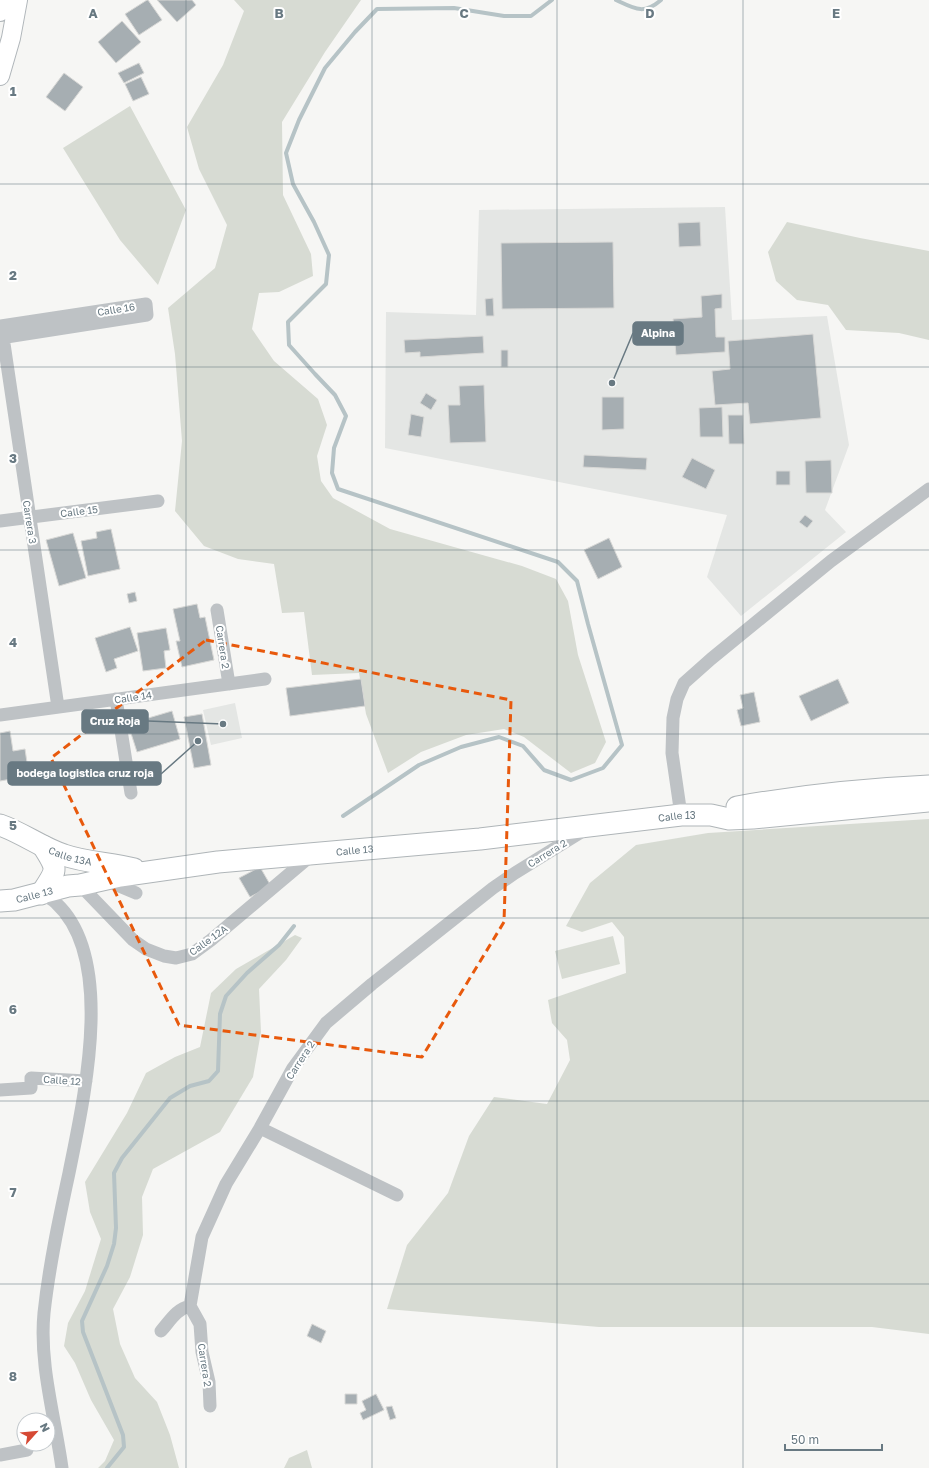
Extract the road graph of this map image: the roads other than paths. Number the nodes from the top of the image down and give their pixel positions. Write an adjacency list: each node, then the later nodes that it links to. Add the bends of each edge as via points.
1 (2, 0): 3 (main road)
2 (18, 0): 4 (main road)
3 (0, 12)
4 (0, 76)
5 (1, 334): 5 (street, Calle 16, via 147,315 146,304); 8 (street, Carrera 3)
6 (929, 489): 19 (street, via 831,562 684,683 673,718 672,753)
7 (158, 501): 8 (street, Calle 15)
8 (29, 517): 9 (street, Calle 15); 14 (street, Carrera 3)
9 (0, 521)
10 (217, 610): 12 (street, Carrera 2)
11 (265, 679): 12 (street, Calle 14)
12 (229, 684): 13 (street, Calle 14)
13 (116, 699): 14 (street, Calle 14); 17 (street)
14 (58, 707): 15 (street, Calle 14)
15 (0, 715)
16 (929, 786): 20 (main road, via 774,800 728,808)
17 (132, 793)
18 (929, 801): 20 (main road, via 753,818 728,819)
19 (680, 815): 20 (main road, Calle 13); 21 (main road, Calle 13)
20 (711, 815)
21 (592, 825): 24 (main road, Calle 13); 33 (street, Carrera 2, via 493,888 326,1023 293,1068)
22 (4, 826): 23 (main road, Calle 13A)
23 (43, 846): 25 (main road, Calle 13A, via 74,858); 29 (main road, via 55,865 54,873)
24 (314, 853): 25 (main road, Calle 13); 27 (street, Calle 12A, via 211,940 185,957 164,956 146,949 133,940)
25 (144, 872): 26 (main road, Calle 13)
26 (103, 880): 27 (main road, Calle 13); 28 (street)
27 (80, 885): 29 (main road, Calle 13)
28 (136, 893)
29 (41, 894): 30 (main road, Calle 13); 31 (street, via 56,902 67,916 78,933 83,950 91,1003)
30 (0, 901)
31 (86, 1081): 32 (street, Calle 12, via 31,1078 31,1088); 40 (street, via 44,1313 46,1372)
32 (0, 1090)
33 (260, 1128): 34 (street); 35 (street, Carrera 2, via 226,1184 202,1237)
34 (397, 1195)
35 (190, 1306): 36 (street, via 174,1315); 37 (street, Carrera 2, via 200,1324)
36 (161, 1331)
37 (210, 1406)
38 (16, 1452): 39 (street)
39 (0, 1455)
40 (62, 1468)

